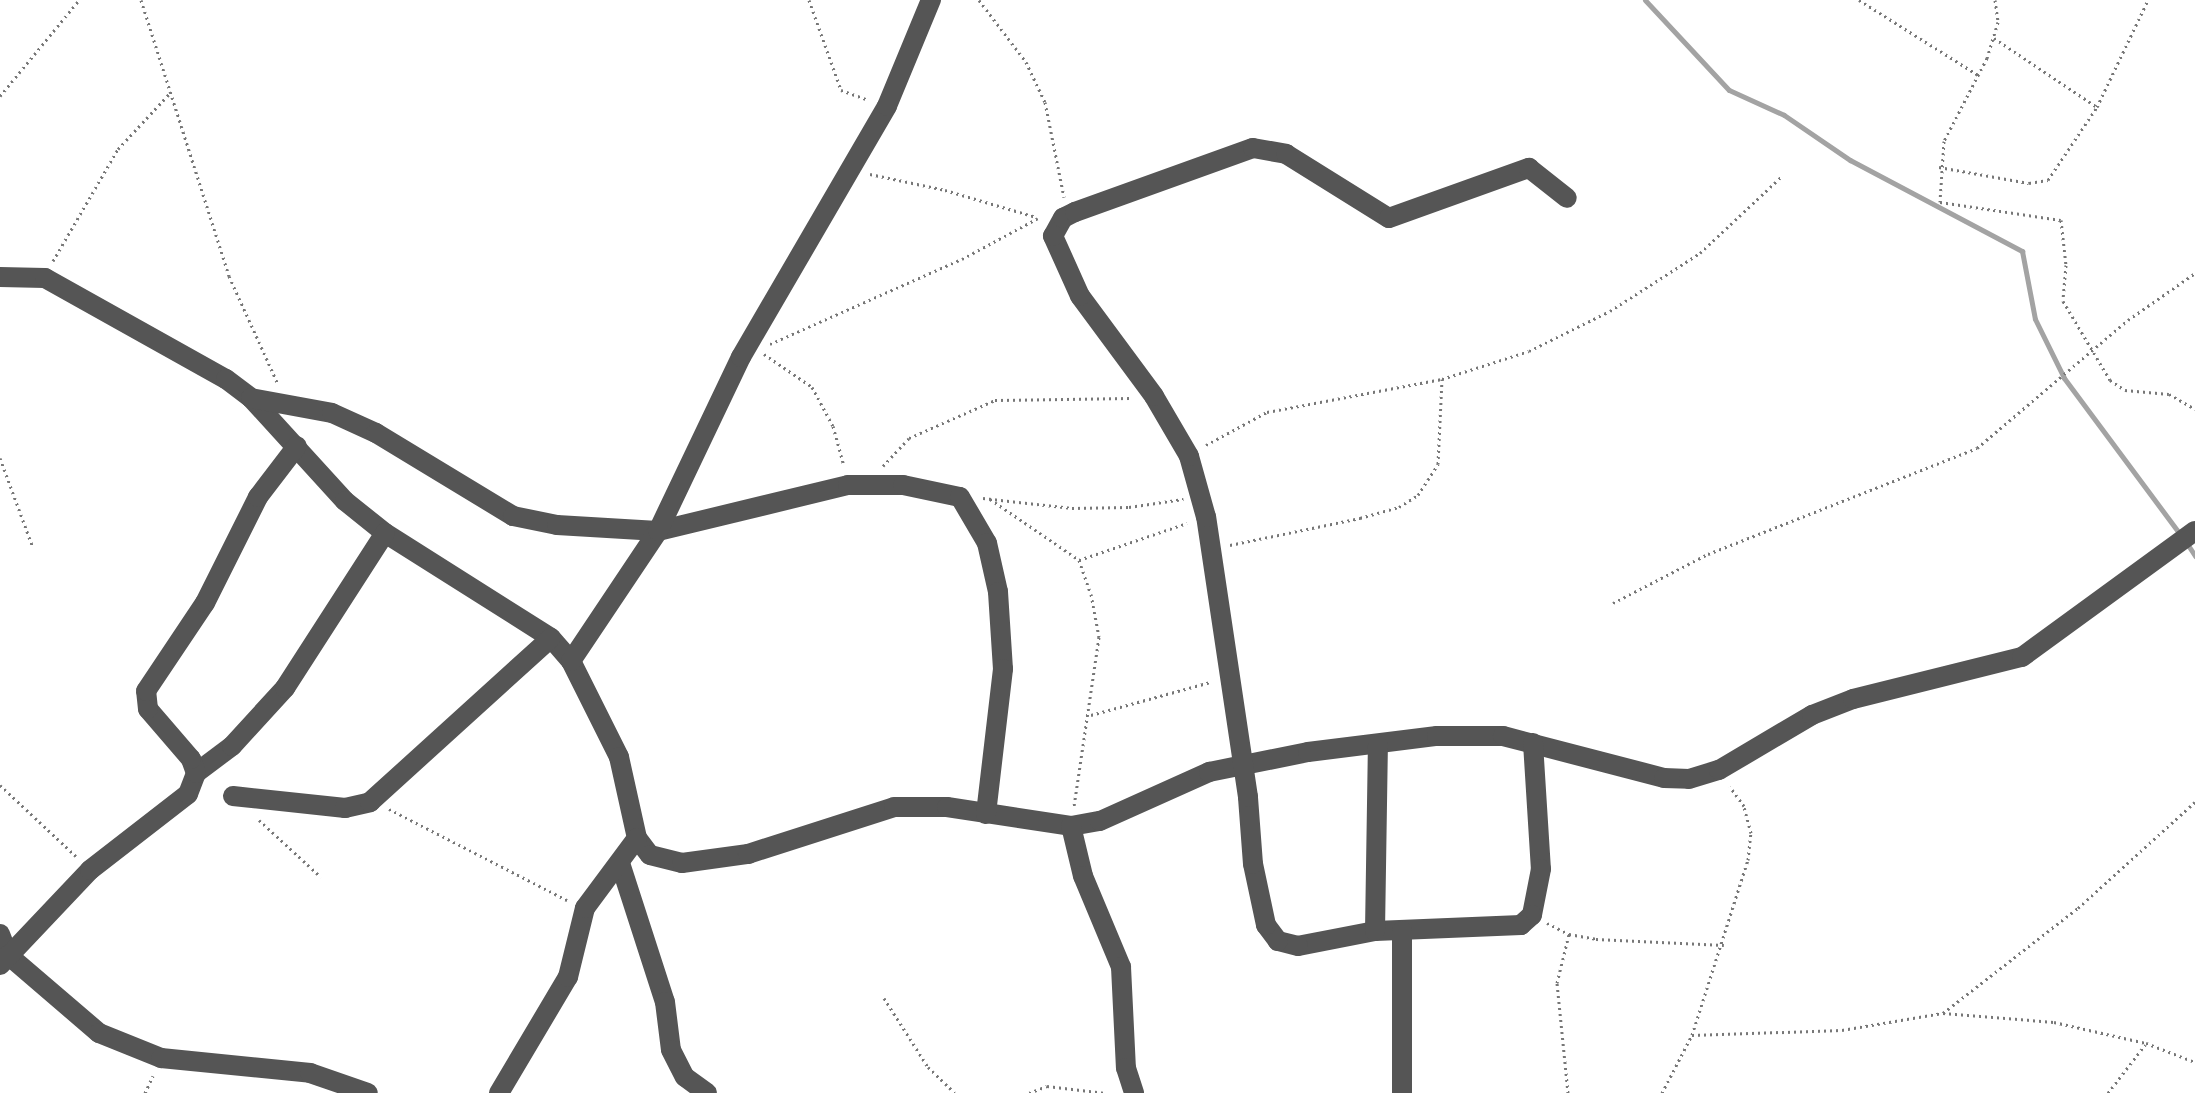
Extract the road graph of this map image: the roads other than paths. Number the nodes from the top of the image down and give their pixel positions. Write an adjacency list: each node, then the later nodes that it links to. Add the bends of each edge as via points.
1 (931, 0): 6 (street, via 887,106 718,399)
2 (1567, 198): 13 (street, via 1529,168 1389,218 1286,154 1253,148 1053,220 1053,236 1069,277 1154,396 1189,456 1206,517)
3 (0, 277): 4 (street, via 45,278 166,341)
4 (251, 398): 5 (street); 6 (street, via 314,406 376,433 513,516 557,525)
5 (297, 446): 8 (street, via 345,501); 14 (street, via 258,497 205,603 146,691 148,709 180,743)
6 (658, 531): 10 (street); 16 (street, via 857,484 960,497 987,543 998,592 1003,669)
7 (2195, 531): 11 (street, via 2022,657 1853,699 1812,715 1719,770 1689,779 1664,778)
8 (385, 533): 9 (street); 14 (street, via 285,688 232,746)
9 (551, 638): 10 (street); 15 (street, via 370,802 345,808)
10 (571, 661): 18 (street, via 619,757)
11 (1533, 743): 12 (street, via 1473,734); 21 (street, via 1541,869 1532,915 1521,925)
12 (1378, 746): 13 (street); 20 (street)
13 (1242, 765): 17 (street, via 1209,772 1119,816); 20 (street, via 1253,864 1266,925 1278,941 1298,946)
14 (196, 773): 23 (street, via 181,802 90,870)
15 (233, 796)
16 (986, 814): 17 (street); 18 (street, via 947,807 894,807 748,854 682,863 650,855)
17 (1071, 826): 27 (street, via 1083,876 1121,967 1126,1068)
18 (637, 838): 19 (street)
19 (620, 863): 25 (street, via 585,908 568,977); 26 (street, via 665,1002 671,1050 685,1077)
20 (1375, 931): 21 (street)
21 (1402, 931): 28 (street)
22 (0, 934): 23 (street)
23 (4, 960): 24 (street, via 99,1033 161,1058 310,1073)
24 (368, 1093)
25 (499, 1093)
26 (707, 1093)
27 (1134, 1093)
28 (1402, 1093)

